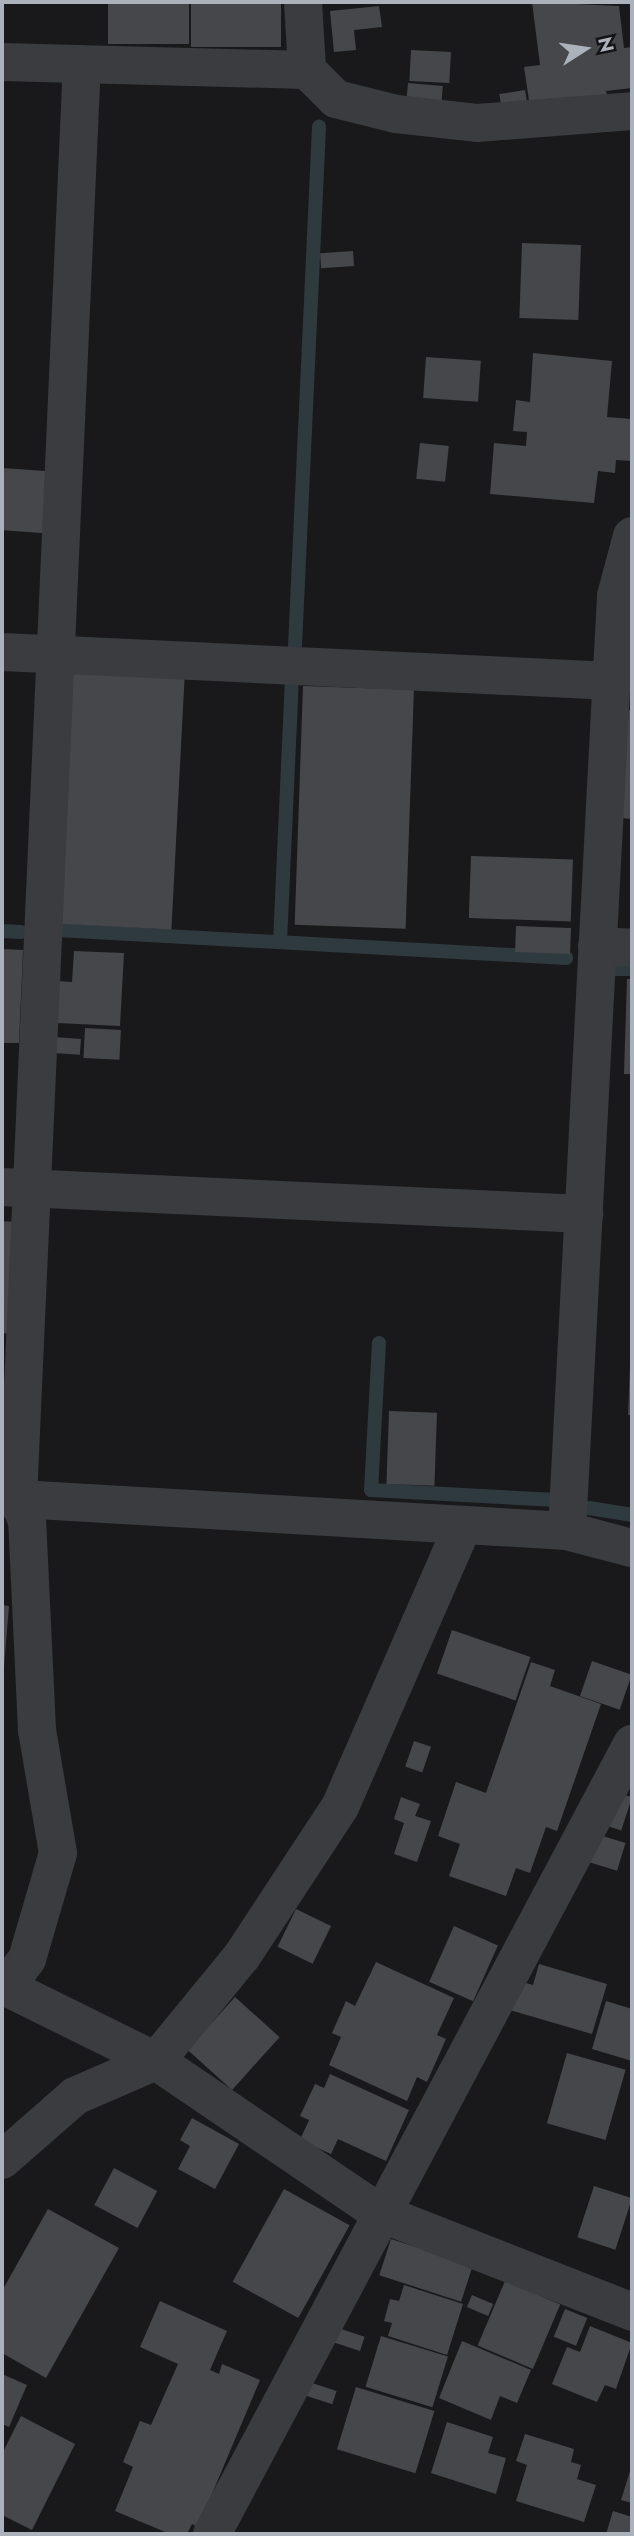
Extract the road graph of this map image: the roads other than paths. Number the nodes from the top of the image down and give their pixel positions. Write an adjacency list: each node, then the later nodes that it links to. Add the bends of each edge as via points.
1 (303, 2): 4 (street)
2 (2, 62): 3 (street)
3 (82, 64): 4 (street); 8 (street)
4 (307, 70): 5 (street, via 336,99 396,114 477,123)
5 (632, 111)
6 (632, 536): 9 (street, via 616,596)
7 (2, 652): 8 (street)
8 (55, 654): 9 (street); 11 (street)
9 (612, 681): 10 (street)
10 (615, 947): 12 (street)
11 (17, 1187): 12 (street); 13 (street)
12 (584, 1214): 15 (street)
13 (10, 1498): 14 (street); 18 (street, via 27,1521 37,1730 58,1853 27,1959)
14 (463, 1525): 15 (street); 19 (street, via 340,1807 242,1956)
15 (567, 1531): 16 (street)
16 (632, 1548)
17 (632, 1744): 21 (street)
18 (4, 1986): 19 (street)
19 (156, 2061): 20 (street, via 75,2096); 21 (street)
20 (2, 2160)
21 (380, 2213): 22 (street); 23 (street)
22 (632, 2312)
23 (212, 2534)

